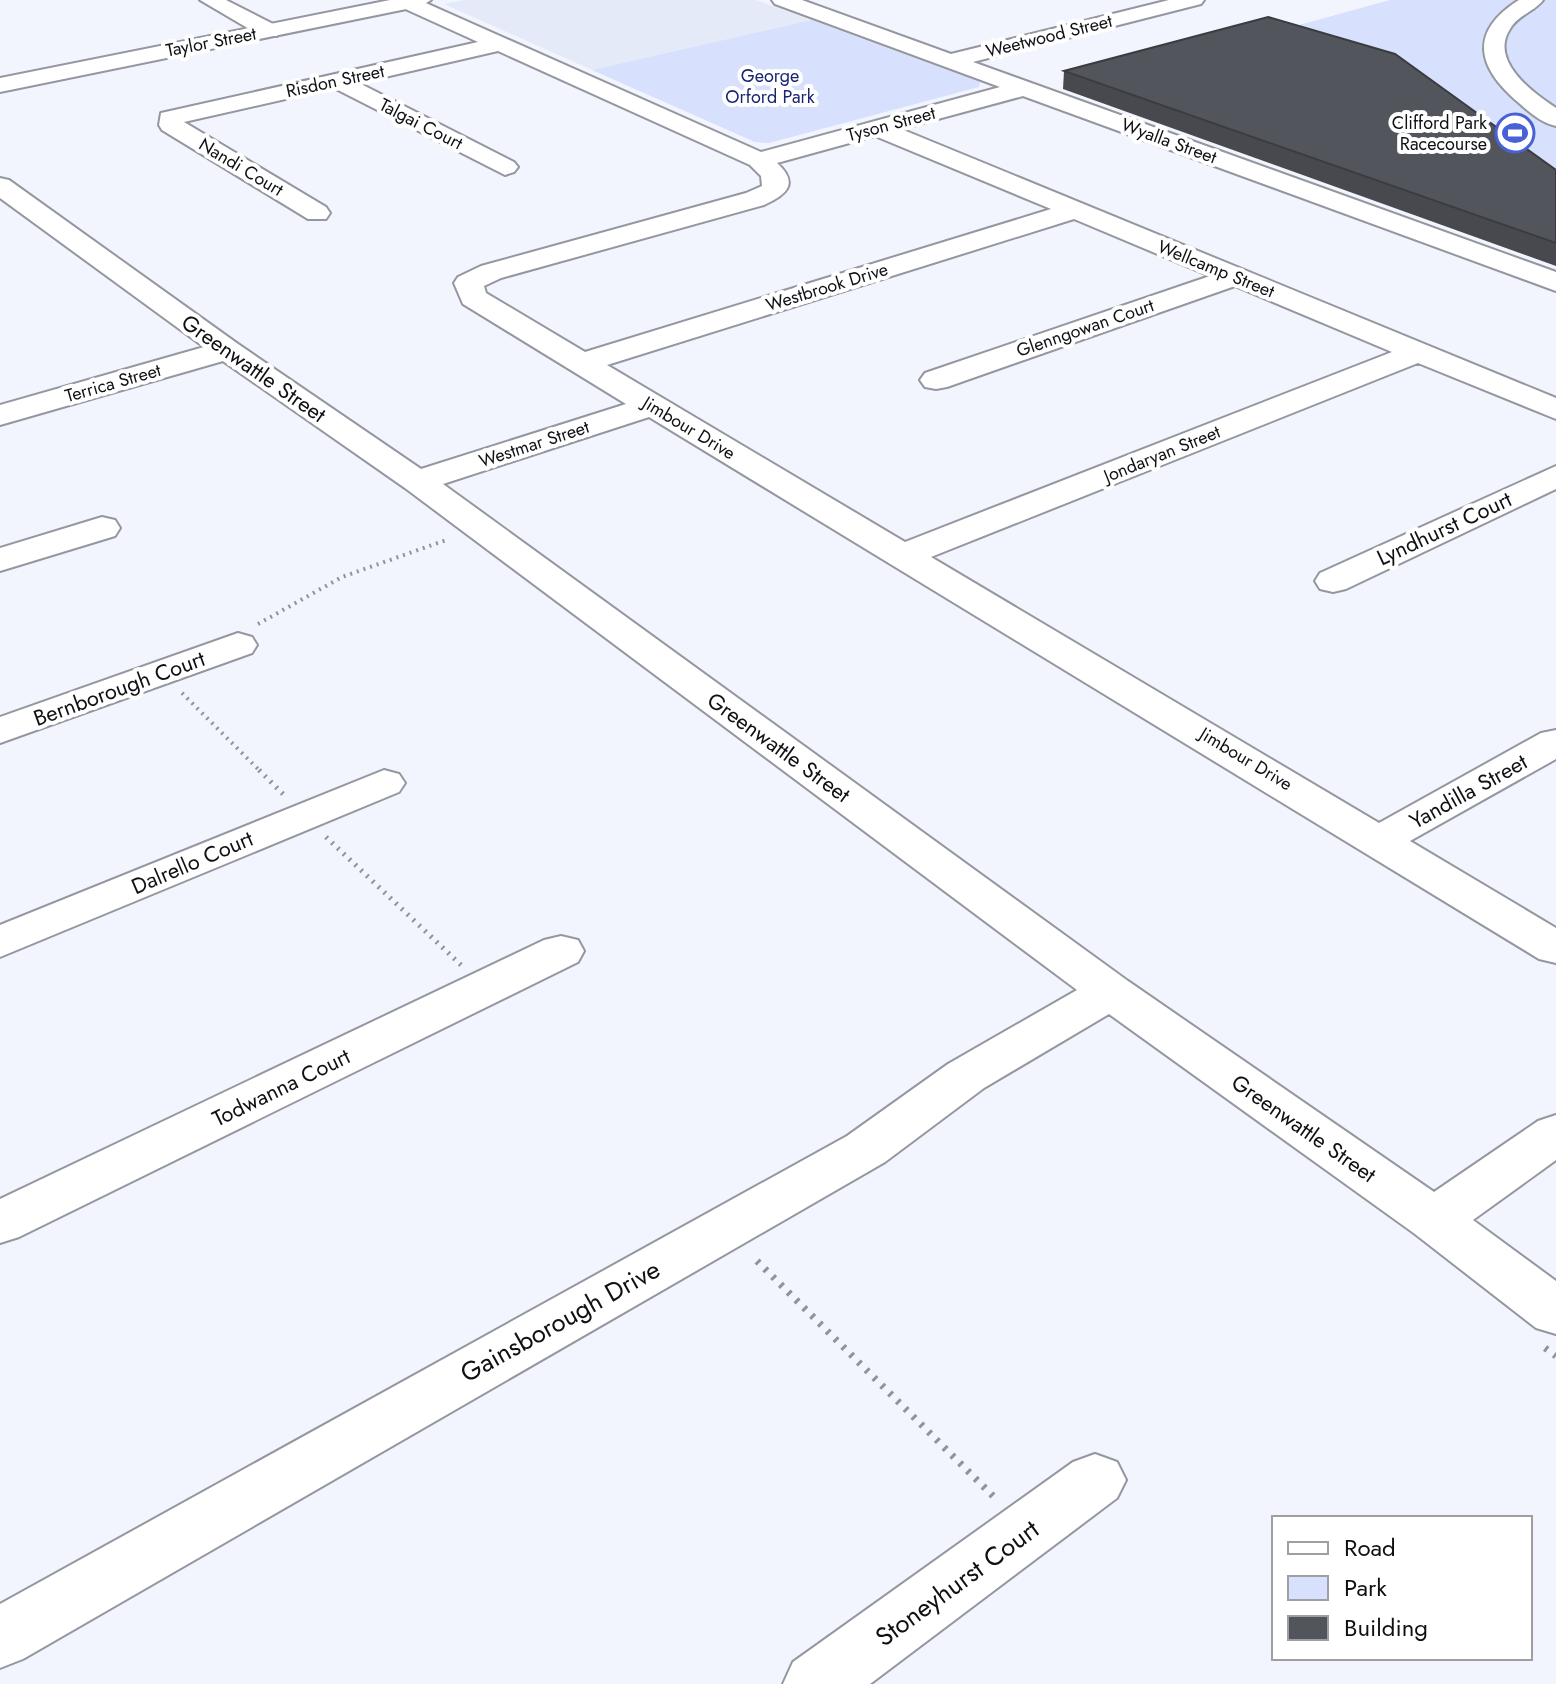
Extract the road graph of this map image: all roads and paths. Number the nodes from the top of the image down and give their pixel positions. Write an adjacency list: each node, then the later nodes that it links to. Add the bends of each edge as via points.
1 (210, 0): 9 (street)
2 (377, 0): 9 (street, Taylor Street)
3 (782, 0): 11 (street, Wyalla Street)
4 (1194, 0): 8 (street, Weetwood Street)
5 (1533, 0): 17 (street, via 1499,26 1492,42 1494,59 1513,87)
6 (415, 1): 9 (street, Taylor Street); 10 (street)
7 (1081, 4): 8 (street)
8 (1122, 18): 11 (street, Weetwood Street)
9 (263, 27): 12 (street, Taylor Street); 14 (street, Taylor Street)
10 (501, 44): 13 (street, Risdon Street); 19 (street)
11 (950, 61): 15 (street, Wyalla Street)
12 (0, 75)
13 (338, 81): 16 (street, Risdon Street); 20 (street, Talgai Court)
14 (0, 85)
15 (1024, 88): 18 (street, Tyson Street); 25 (street, Wyalla Street)
16 (170, 118): 23 (street, Nandi Court, via 171,125)
17 (1556, 119)
18 (877, 128): 19 (street, Tyson Street); 22 (street, Wellcamp Street)
19 (759, 160): 28 (street, Jimbour Drive, via 774,174 775,190 755,199 491,272 468,283 473,298)
20 (505, 167)
21 (0, 186): 26 (street, Greenwattle Street)
22 (1073, 211): 24 (street, Wellcamp Street); 28 (street, Westbrook Drive)
23 (317, 213)
24 (1235, 277): 27 (street, Wellcamp Street); 29 (street, Glenngowan Court)
25 (1556, 282)
26 (227, 350): 32 (street, Terrica Street); 34 (street, Greenwattle Street)
27 (1419, 352): 31 (street, Wellcamp Street); 37 (street, Jondaryan Street)
28 (582, 363): 30 (street, Jimbour Drive)
29 (936, 380)
30 (651, 406): 34 (street, Westmar Street); 37 (street, Jimbour Drive)
31 (1556, 409)
32 (0, 415)
33 (1556, 476): 39 (street, Lyndhurst Court)
34 (417, 481): 48 (street, Greenwattle Street)
35 (102, 528): 38 (street)
36 (453, 538): 40 (path, via 342,577 259,622)
37 (904, 555): 44 (street, Jimbour Drive)
38 (0, 560)
39 (1333, 581)
40 (238, 645): 41 (street, Bernborough Court)
41 (0, 731)
42 (1556, 742): 44 (street, Yandilla Street)
43 (384, 783): 45 (street, Dalrello Court)
44 (1380, 840): 46 (street, Jimbour Drive)
45 (0, 942)
46 (1556, 948)
47 (561, 951): 51 (street, Todwanna Court)
48 (1111, 992): 50 (street, Greenwattle Street); 56 (street, Gainsborough Drive, via 966,1076 866,1149)
49 (1556, 1134): 50 (street)
50 (1434, 1220): 53 (street, Greenwattle Street)
51 (0, 1223)
52 (757, 1261): 55 (path)
53 (1556, 1312)
54 (1095, 1480): 55 (street, Stoneyhurst Court)
55 (1028, 1531): 57 (street, Stoneyhurst Court)
56 (0, 1638)
57 (817, 1684)

